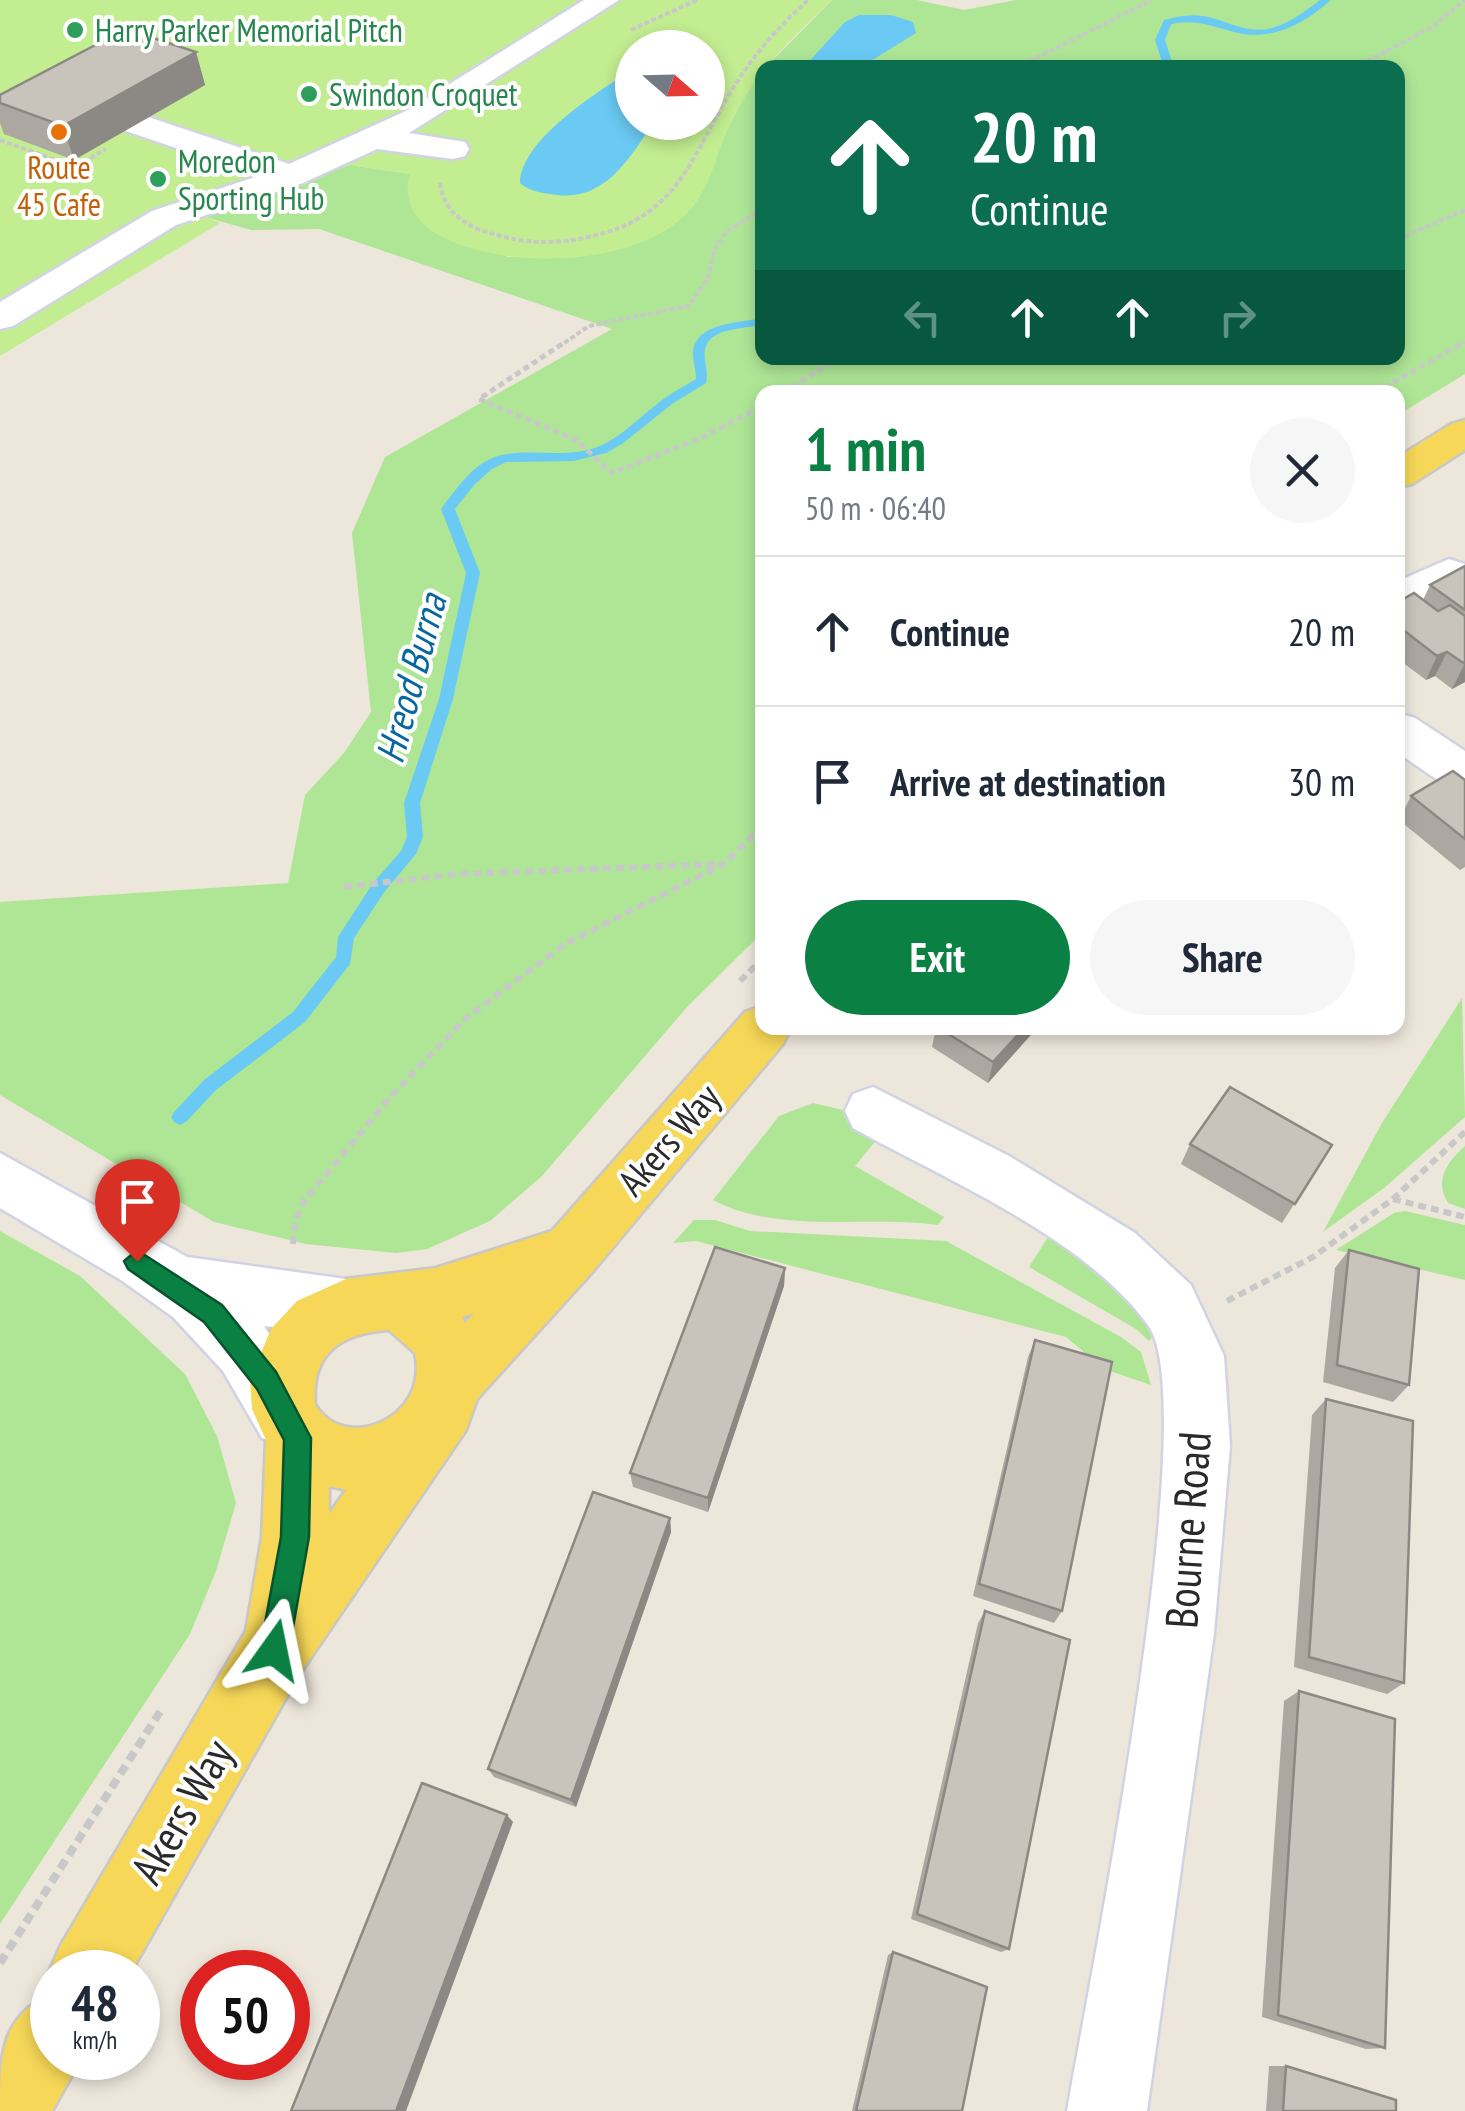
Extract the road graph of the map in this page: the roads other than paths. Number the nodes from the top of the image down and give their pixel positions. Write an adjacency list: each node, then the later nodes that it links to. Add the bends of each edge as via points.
1 (604, 0): 3 (street, via 481,82)
2 (142, 126): 5 (street)
3 (377, 139): 4 (street); 5 (street)
4 (453, 150)
5 (287, 163): 6 (street, via 164,218)
6 (0, 318)
7 (1465, 432): 8 (main road)
8 (1405, 471)
9 (1449, 572): 10 (street)
10 (1405, 594)
11 (1405, 735): 12 (street)
12 (1465, 775)
13 (749, 1007): 16 (main road, Akers Way)
14 (873, 1111): 25 (street, Bourne Road, via 1123,1258 1152,1283 1189,1344 1196,1392 1184,1590)
15 (0, 1178): 17 (street)
16 (573, 1250): 18 (main road, Akers Way, via 468,1287); 19 (main road, Akers Way)
17 (171, 1282): 18 (street); 20 (street, via 213,1313 248,1354)
18 (373, 1305): 19 (main road, via 423,1314 440,1332 450,1356); 20 (main road, Akers Way, via 320,1320 299,1340 281,1390)
19 (438, 1407): 20 (main road, Akers Way, via 402,1450 373,1460 345,1462 319,1454); 21 (main road, Akers Way)
20 (291, 1427): 21 (main road, Akers Way, via 295,1537)
21 (274, 1650): 22 (main road, Akers Way)
22 (101, 1950)
23 (30, 2071): 24 (main road)
24 (7, 2111)
25 (1106, 2111)

